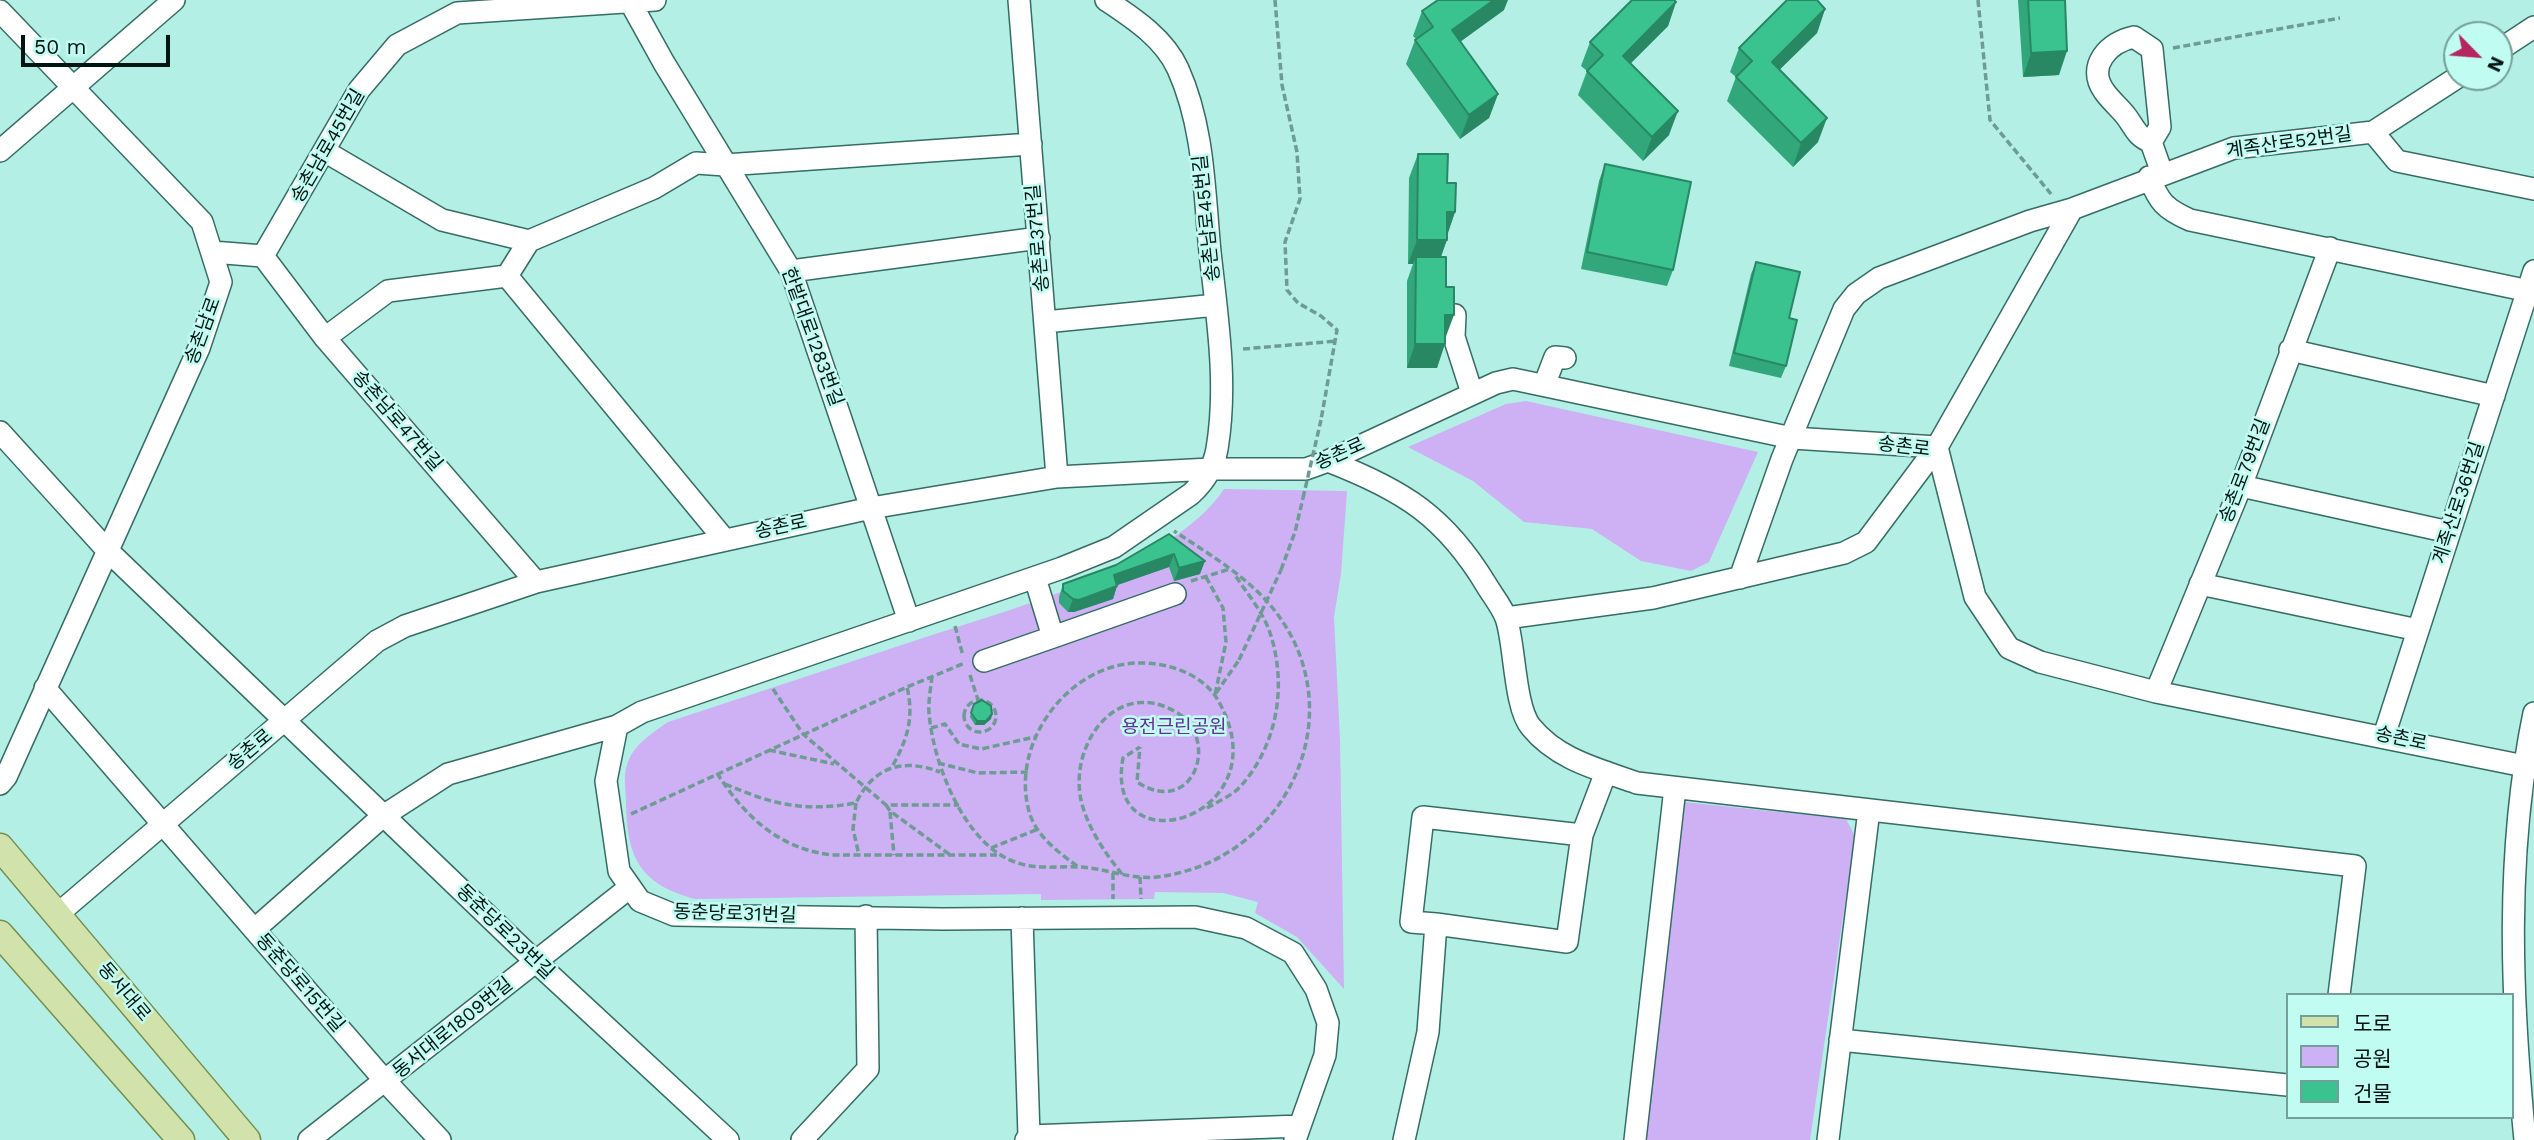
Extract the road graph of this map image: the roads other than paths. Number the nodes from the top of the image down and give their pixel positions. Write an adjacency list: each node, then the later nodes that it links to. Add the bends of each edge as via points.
1 (174, 0): 10 (street)
2 (655, 0): 5 (street, 송촌남로45번길)
3 (1019, 0): 13 (street, 송촌로37번길)
4 (1106, 0): 28 (street, 송촌남로45번길, via 1146,27 1177,66 1197,118)
5 (630, 1): 15 (street, 송촌남로45번길, via 457,13 397,45 359,90); 16 (street, 한밭대로1283번길)
6 (0, 11): 10 (street, 송촌남로)
7 (2534, 27): 8 (street)
8 (2513, 41)
9 (2443, 87): 11 (street, 계족산로52번길)
10 (72, 88): 14 (street); 23 (street, 송촌남로, via 202,222)
11 (2373, 132): 17 (street, 계족산로52번길, via 2234,148); 18 (street, via 2398,161)
12 (2151, 142): 12 (street, via 2138,137 2102,90 2096,73 2116,41 2134,37 2152,49 2160,127); 17 (street)
13 (1031, 144): 16 (street); 20 (street, 송촌로37번길)
14 (0, 151)
15 (326, 152): 21 (street, via 442,220); 24 (street, 송촌남로45번길)
16 (725, 165): 21 (street, via 696,163 654,188); 25 (street, 한밭대로1283번길)
17 (2155, 175): 19 (street, 계족산로52번길); 22 (street, via 2159,201 2190,220)
18 (2534, 189)
19 (2072, 209): 38 (street, 계족산로52번길, via 1879,278 1856,294 1844,309); 39 (street)
20 (1039, 238): 25 (street); 30 (street, 송촌로37번길)
21 (529, 241): 26 (street)
22 (2330, 248): 27 (street); 32 (street, 송촌로79번길)
23 (212, 252): 24 (street); 47 (street, 송촌남로, via 221,282 199,348)
24 (263, 256): 31 (street, 송촌남로47번길)
25 (792, 271): 44 (street, 한밭대로1283번길)
26 (507, 276): 31 (street, via 388,291); 46 (street)
27 (2532, 285): 36 (street, 계족산로36번길)
28 (1216, 305): 30 (street); 41 (street, 송촌남로45번길, via 1223,382 1217,451)
29 (1455, 315): 35 (street, via 1454,337)
30 (1045, 322): 42 (street, 송촌로37번길)
31 (325, 338): 50 (street, 송촌남로47번길)
32 (2290, 350): 36 (street); 43 (street, 송촌로79번길)
33 (1565, 358): 34 (street, via 1555,356)
34 (1545, 383): 35 (street, 송촌로, via 1513,379); 38 (street, 송촌로)
35 (1472, 393): 40 (street, 송촌로)
36 (2494, 396): 45 (street, 계족산로36번길)
37 (0, 432): 47 (street)
38 (1792, 438): 39 (street, 송촌로); 49 (street, 계족산로52번길)
39 (1937, 447): 49 (street, via 1866,542 1844,553); 59 (street, 송촌로, via 1975,597 2009,648 2040,662)
40 (1328, 461): 41 (street, 송촌로, via 1306,469); 53 (street, via 1381,481 1426,513 1461,547)
41 (1210, 469): 42 (street, 송촌로); 48 (street, via 1191,494 1114,547)
42 (1057, 477): 44 (street, 송촌로)
43 (2241, 486): 45 (street); 51 (street, 송촌로79번길)
44 (871, 509): 46 (street, 송촌로); 54 (street, 한밭대로1283번길)
45 (2449, 532): 55 (street, 계족산로36번길)
46 (724, 539): 50 (street, 송촌로)
47 (107, 550): 58 (street, 송촌남로); 61 (street)
48 (1035, 578): 54 (street); 56 (street)
49 (1740, 578): 53 (street, via 1653,598)
50 (536, 582): 61 (street, 송촌로, via 405,626 377,641)
51 (2200, 584): 55 (street); 59 (street, 송촌로79번길)
52 (1179, 589): 56 (street)
53 (1506, 618): 65 (street, via 1528,724 1559,754)
54 (909, 621): 62 (street, via 642,712)
55 (2418, 630): 63 (street, 계족산로36번길)
56 (1053, 637): 57 (street)
57 (975, 662)
58 (45, 688): 66 (street, 송촌남로); 70 (street, 동춘당로15번길)
59 (2156, 692): 63 (street, 송촌로)
60 (2534, 713): 64 (street)
61 (285, 722): 69 (street, 동춘당로23번길); 70 (street, 송촌로)
62 (617, 726): 69 (street, via 448,774); 73 (street, via 606,781 619,871)
63 (2384, 736): 64 (street, 송촌로)
64 (2529, 767): 96 (street, via 2512,906)
65 (1606, 772): 67 (street, via 1637,783); 71 (street)
66 (0, 784)
67 (1675, 788): 68 (street); 94 (street)
68 (1868, 810): 81 (street, via 2355,866); 82 (street)
69 (383, 816): 78 (street); 80 (street, 동춘당로23번길)
70 (163, 823): 74 (street, 송촌로); 78 (street, 동춘당로15번길)
71 (1582, 835): 77 (street, via 1567,942); 77 (street, via 1423,817 1411,922)
72 (0, 846): 74 (main road, 동서대로)
73 (629, 888): 75 (street, 동춘당로31번길, via 640,901 674,915); 80 (street, 동서대로1809번길)
74 (59, 913): 88 (main road, 동서대로)
75 (866, 916): 76 (street, 동춘당로31번길); 92 (street, via 868,1069)
76 (1022, 918): 85 (street, 동춘당로31번길, via 1195,917 1246,928 1293,953 1316,989 1328,1023 1325,1055); 86 (street)
77 (1436, 924): 93 (street, via 1428,1032)
78 (255, 929): 83 (street, 동춘당로15번길)
79 (0, 934): 87 (main road)
80 (536, 962): 83 (street, 동서대로1809번길); 91 (street, 동춘당로23번길)
81 (2339, 993)
82 (1840, 1040): 84 (street); 95 (street)
83 (386, 1082): 89 (street, 동서대로1809번길); 90 (street, 동춘당로15번길)
84 (2286, 1085)
85 (1298, 1133): 86 (street)
86 (1028, 1138)
87 (181, 1140)
88 (247, 1140)
89 (309, 1140)
90 (440, 1140)
91 (728, 1140)
92 (802, 1140)
93 (1404, 1140)
94 (1634, 1140)
95 (1828, 1140)
96 (2525, 1140)

